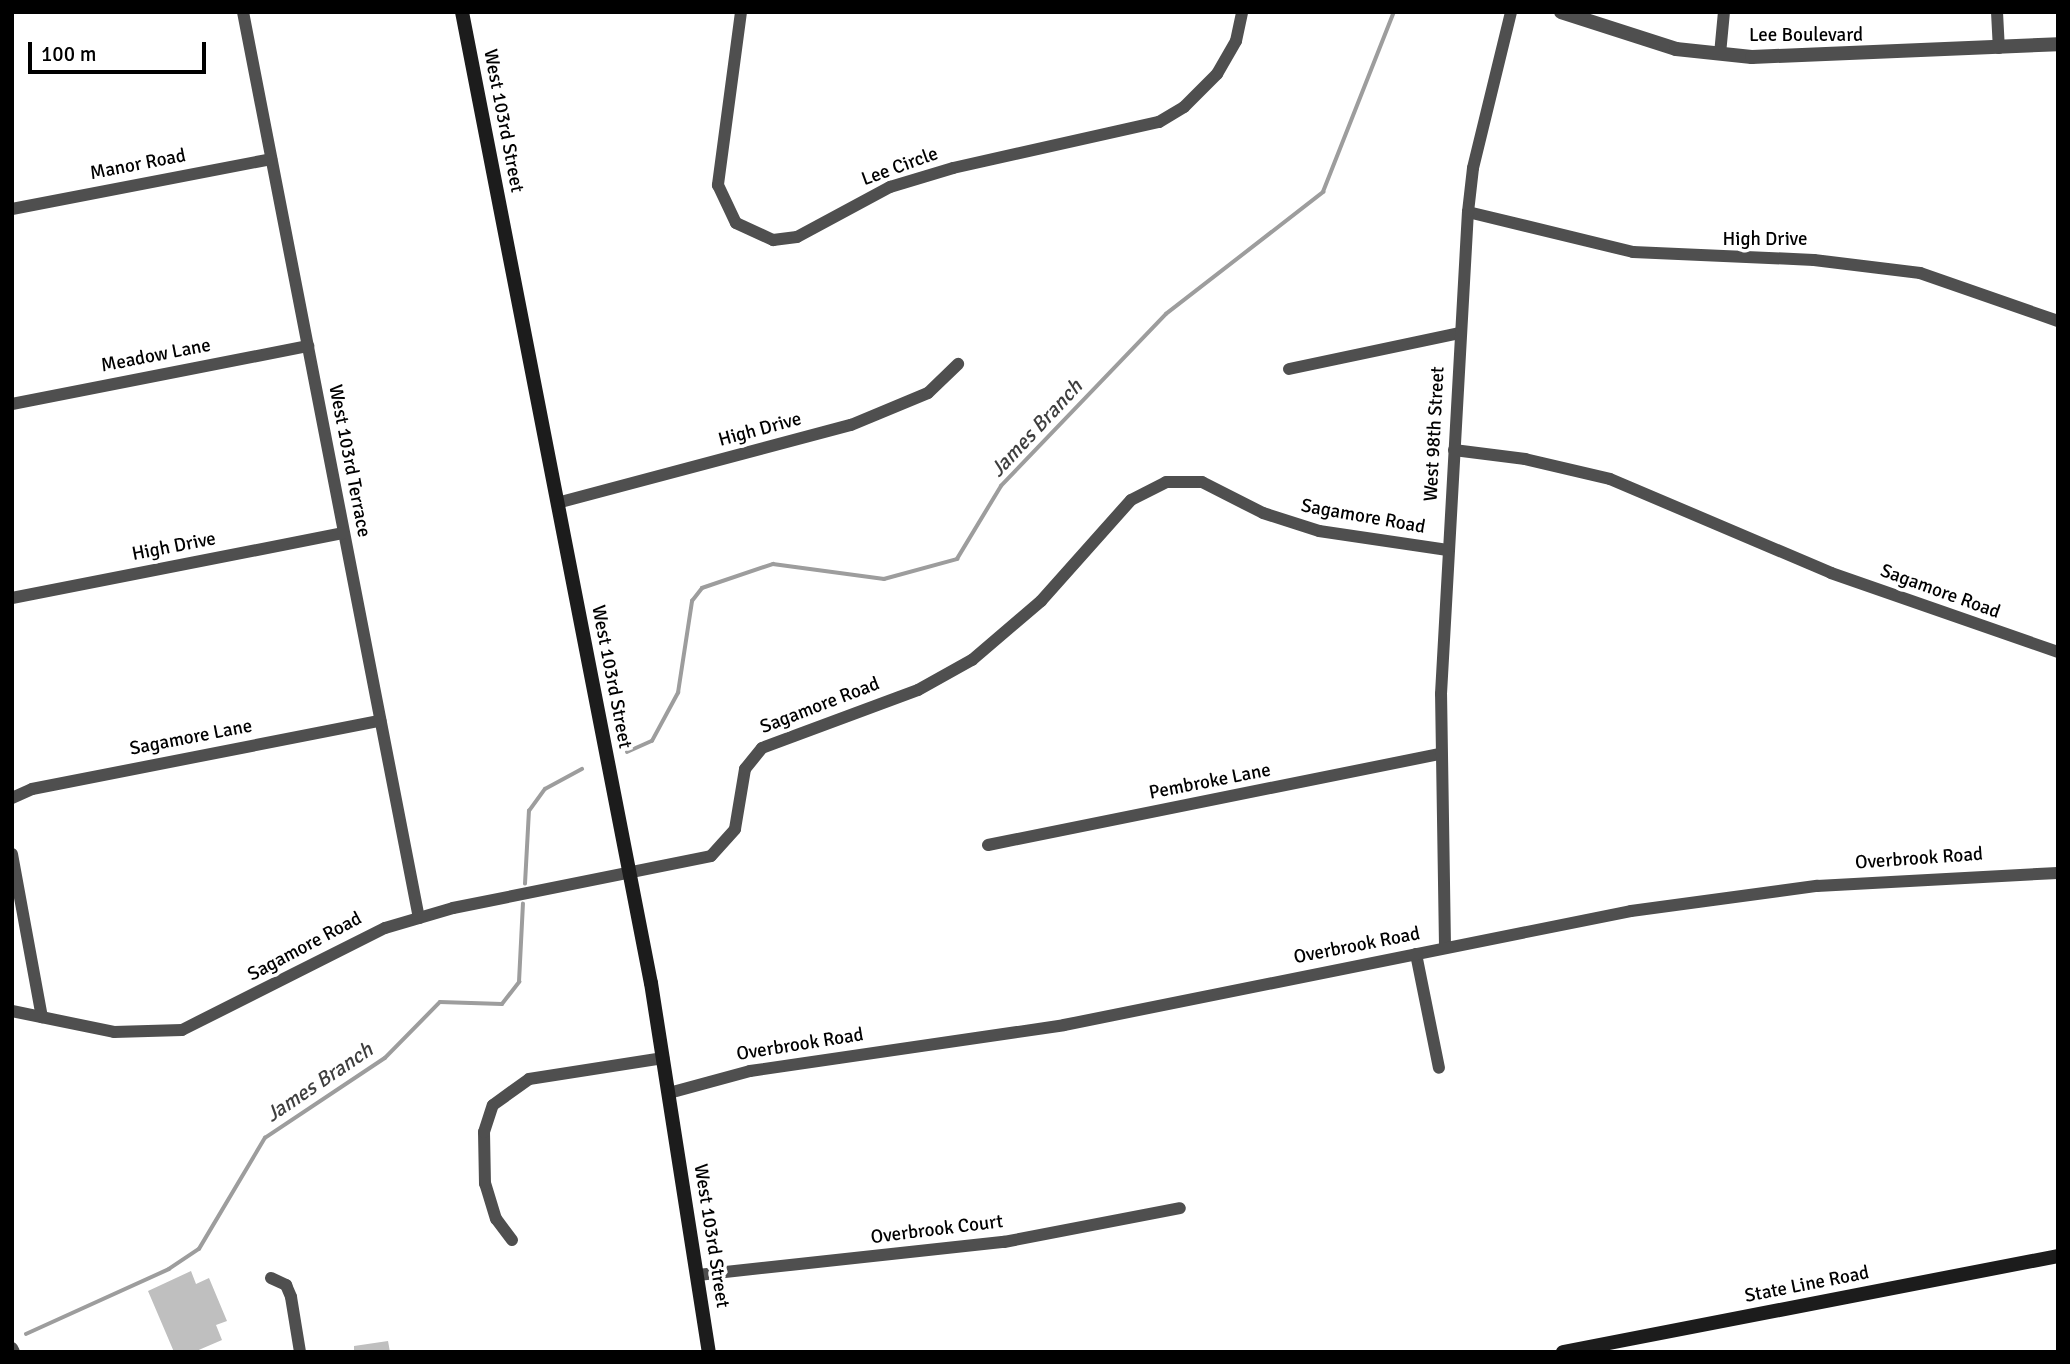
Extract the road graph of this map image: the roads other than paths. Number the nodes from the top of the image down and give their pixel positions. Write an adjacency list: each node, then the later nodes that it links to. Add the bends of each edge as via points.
1 (243, 12): 12 (street, West 103rd Terrace)
2 (462, 12): 22 (main road, West 103rd Street)
3 (741, 12): 4 (street, Lee Circle, via 718,185 736,223 773,240 797,237 890,187 953,167 1159,122 1193,100 1217,74 1236,41)
4 (1242, 12)
5 (1511, 12): 14 (street, West 98th Street, via 1476,157)
6 (1561, 12): 11 (street, Lee Boulevard, via 1632,38)
7 (1724, 12): 11 (street)
8 (1997, 12): 10 (street)
9 (2058, 44): 10 (street, Lee Boulevard)
10 (1999, 48): 11 (street, Lee Boulevard, via 1833,57)
11 (1720, 54)
12 (271, 159): 13 (street, Manor Road); 17 (street, West 103rd Terrace)
13 (12, 209)
14 (1468, 212): 15 (street, High Drive, via 1633,252 1814,260 1920,273); 16 (street, West 98th Street)
15 (2058, 321)
16 (1460, 333): 19 (street); 21 (street, West 98th Street)
17 (307, 346): 20 (street, Meadow Lane); 23 (street, West 103rd Terrace)
18 (958, 364): 22 (street, High Drive, via 928,393 851,425)
19 (1289, 369)
20 (12, 404)
21 (1454, 450): 24 (street, West 98th Street); 26 (street, Sagamore Road, via 1525,459 1610,480 1831,573)
22 (557, 503): 32 (main road, West 103rd Street)
23 (344, 533): 25 (street, High Drive); 27 (street, West 103rd Terrace)
24 (1448, 550): 28 (street, West 98th Street); 32 (street, Sagamore Road, via 1289,524 1202,482 1155,486 1131,500 1041,601 972,660 918,690 762,748 745,768 735,829 710,856)
25 (12, 598)
26 (2058, 652)
27 (380, 721): 29 (street, Sagamore Lane, via 32,789); 34 (street, West 103rd Terrace)
28 (1440, 754): 30 (street, Pembroke Lane); 35 (street, West 98th Street)
29 (12, 798)
30 (988, 845)
31 (12, 854): 38 (street)
32 (629, 873): 34 (street, Sagamore Road); 39 (main road, West 103rd Street)
33 (2058, 873): 35 (street, Overbrook Road, via 1907,878 1734,895)
34 (419, 918): 38 (street, Sagamore Road, via 353,941 183,1030 135,1035)
35 (1445, 946): 36 (street, Overbrook Road)
36 (1416, 954): 40 (street); 41 (street, Overbrook Road, via 1051,1027 750,1072)
37 (12, 1011): 38 (street, Sagamore Road)
38 (42, 1017)
39 (663, 1058): 41 (main road, West 103rd Street); 43 (street, via 529,1079 493,1105 485,1132 485,1184 496,1219)
40 (1439, 1068)
41 (669, 1093): 45 (main road, West 103rd Street)
42 (1180, 1208): 45 (street, Overbrook Court, via 1004,1242)
43 (512, 1240)
44 (2058, 1256): 49 (main road, State Line Road)
45 (698, 1275): 48 (main road, West 103rd Street)
46 (271, 1278): 47 (street, via 286,1285 291,1297)
47 (300, 1352)
48 (709, 1352)
49 (1563, 1352)

